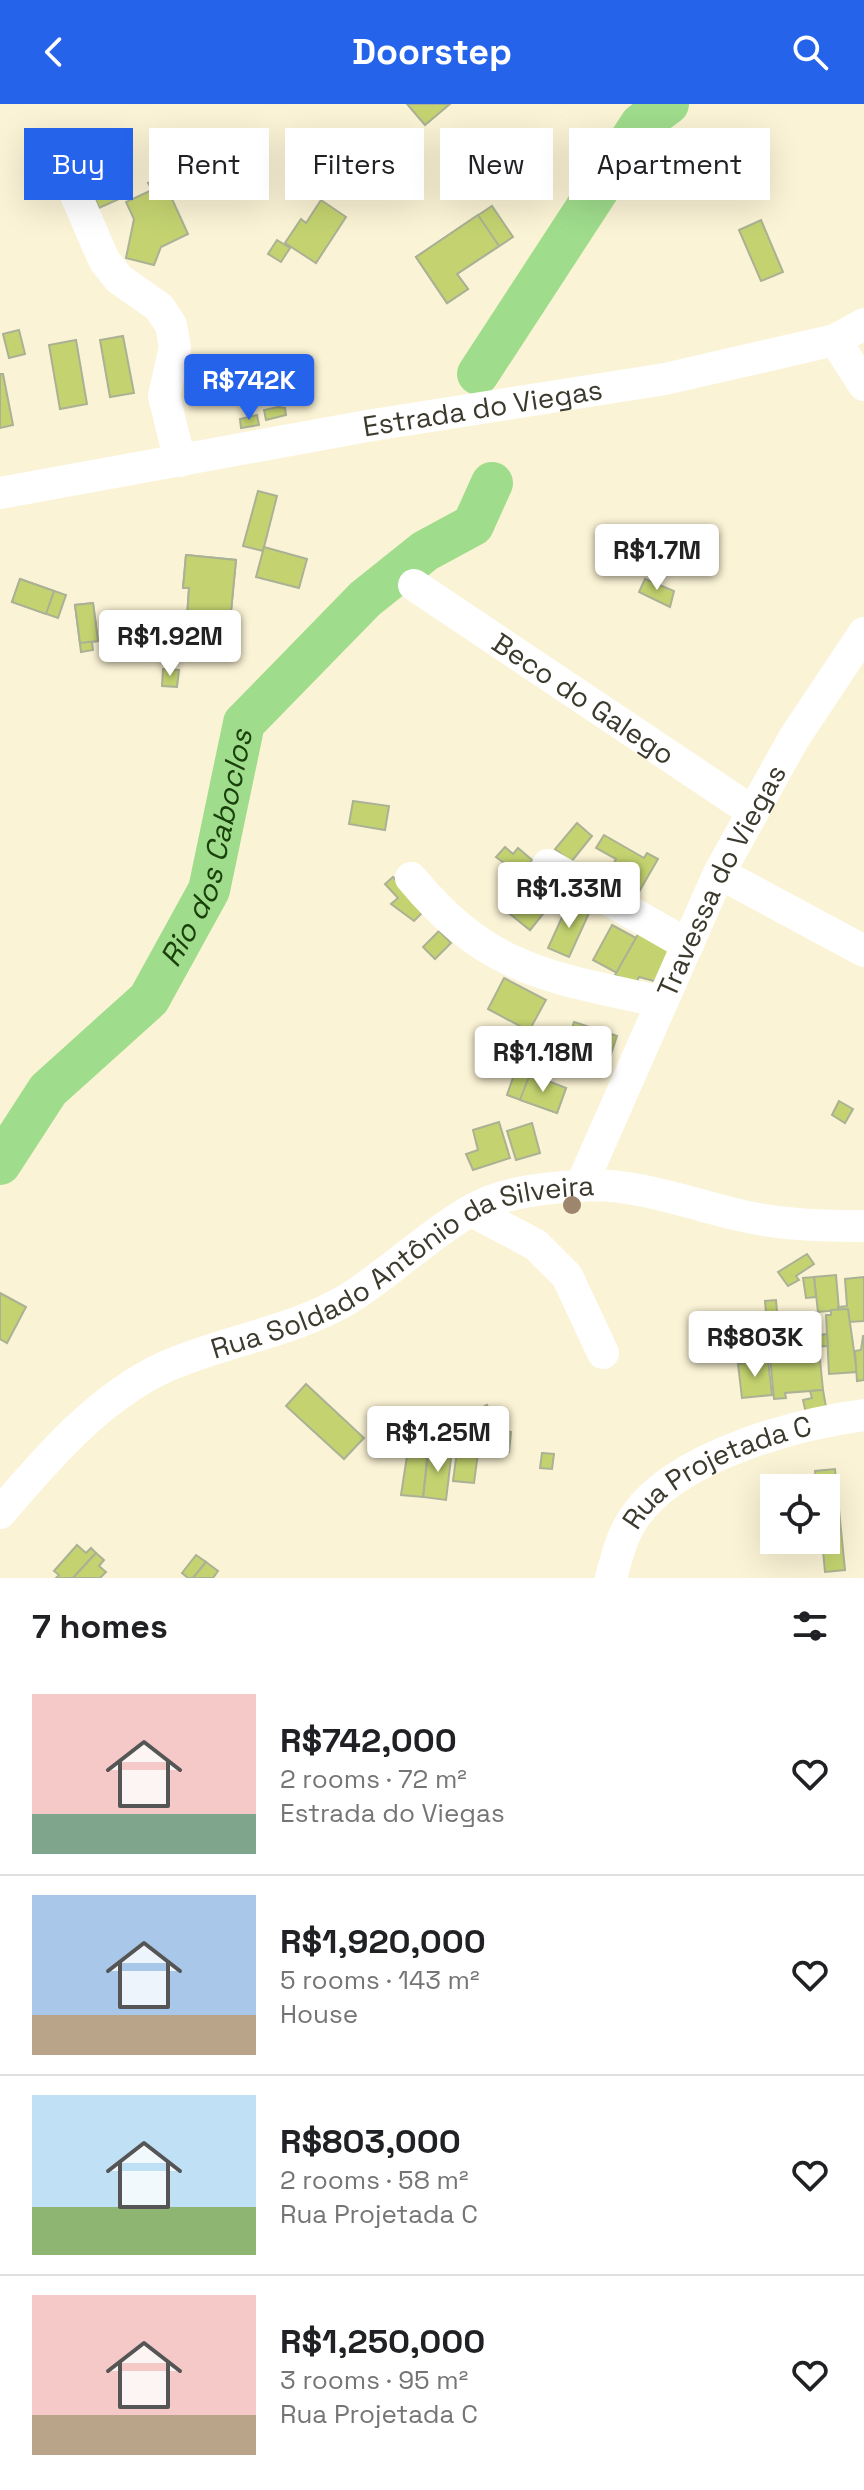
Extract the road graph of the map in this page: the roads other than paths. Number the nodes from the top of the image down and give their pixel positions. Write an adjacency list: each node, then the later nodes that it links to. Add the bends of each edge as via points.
1 (78, 200): 5 (street, via 104,260 119,279 159,307 171,325 175,347 164,396)
2 (864, 324): 3 (street, Estrada do Viegas)
3 (835, 340): 4 (street); 5 (street, Estrada do Viegas, via 665,379)
4 (864, 385)
5 (180, 461): 6 (street, Estrada do Viegas)
6 (0, 493)
7 (414, 585): 9 (street, Beco do Galego)
8 (864, 633): 9 (street, Travessa do Viegas, via 794,738)
9 (753, 812): 11 (street, Travessa do Viegas)
10 (548, 865): 13 (street)
11 (719, 873): 13 (street, Travessa do Viegas); 14 (street)
12 (411, 878): 15 (street, via 442,915 493,954 535,973)
13 (688, 945): 15 (street, Travessa do Viegas)
14 (864, 951)
15 (662, 1002): 16 (street, Travessa do Viegas)
16 (581, 1186): 17 (street, Rua Soldado Antônio da Silveira, via 520,1193); 18 (street, Rua Soldado Antônio da Silveira, via 657,1195 747,1217)
17 (472, 1211): 19 (street, via 536,1245 567,1276); 21 (street, Rua Soldado Antônio da Silveira, via 349,1298 313,1317 167,1366 122,1391 37,1469)
18 (864, 1226)
19 (603, 1353)
20 (864, 1415): 22 (street, Rua Projetada C, via 799,1427 705,1462 664,1487 637,1514 621,1542)
21 (0, 1513)
22 (611, 1578)

